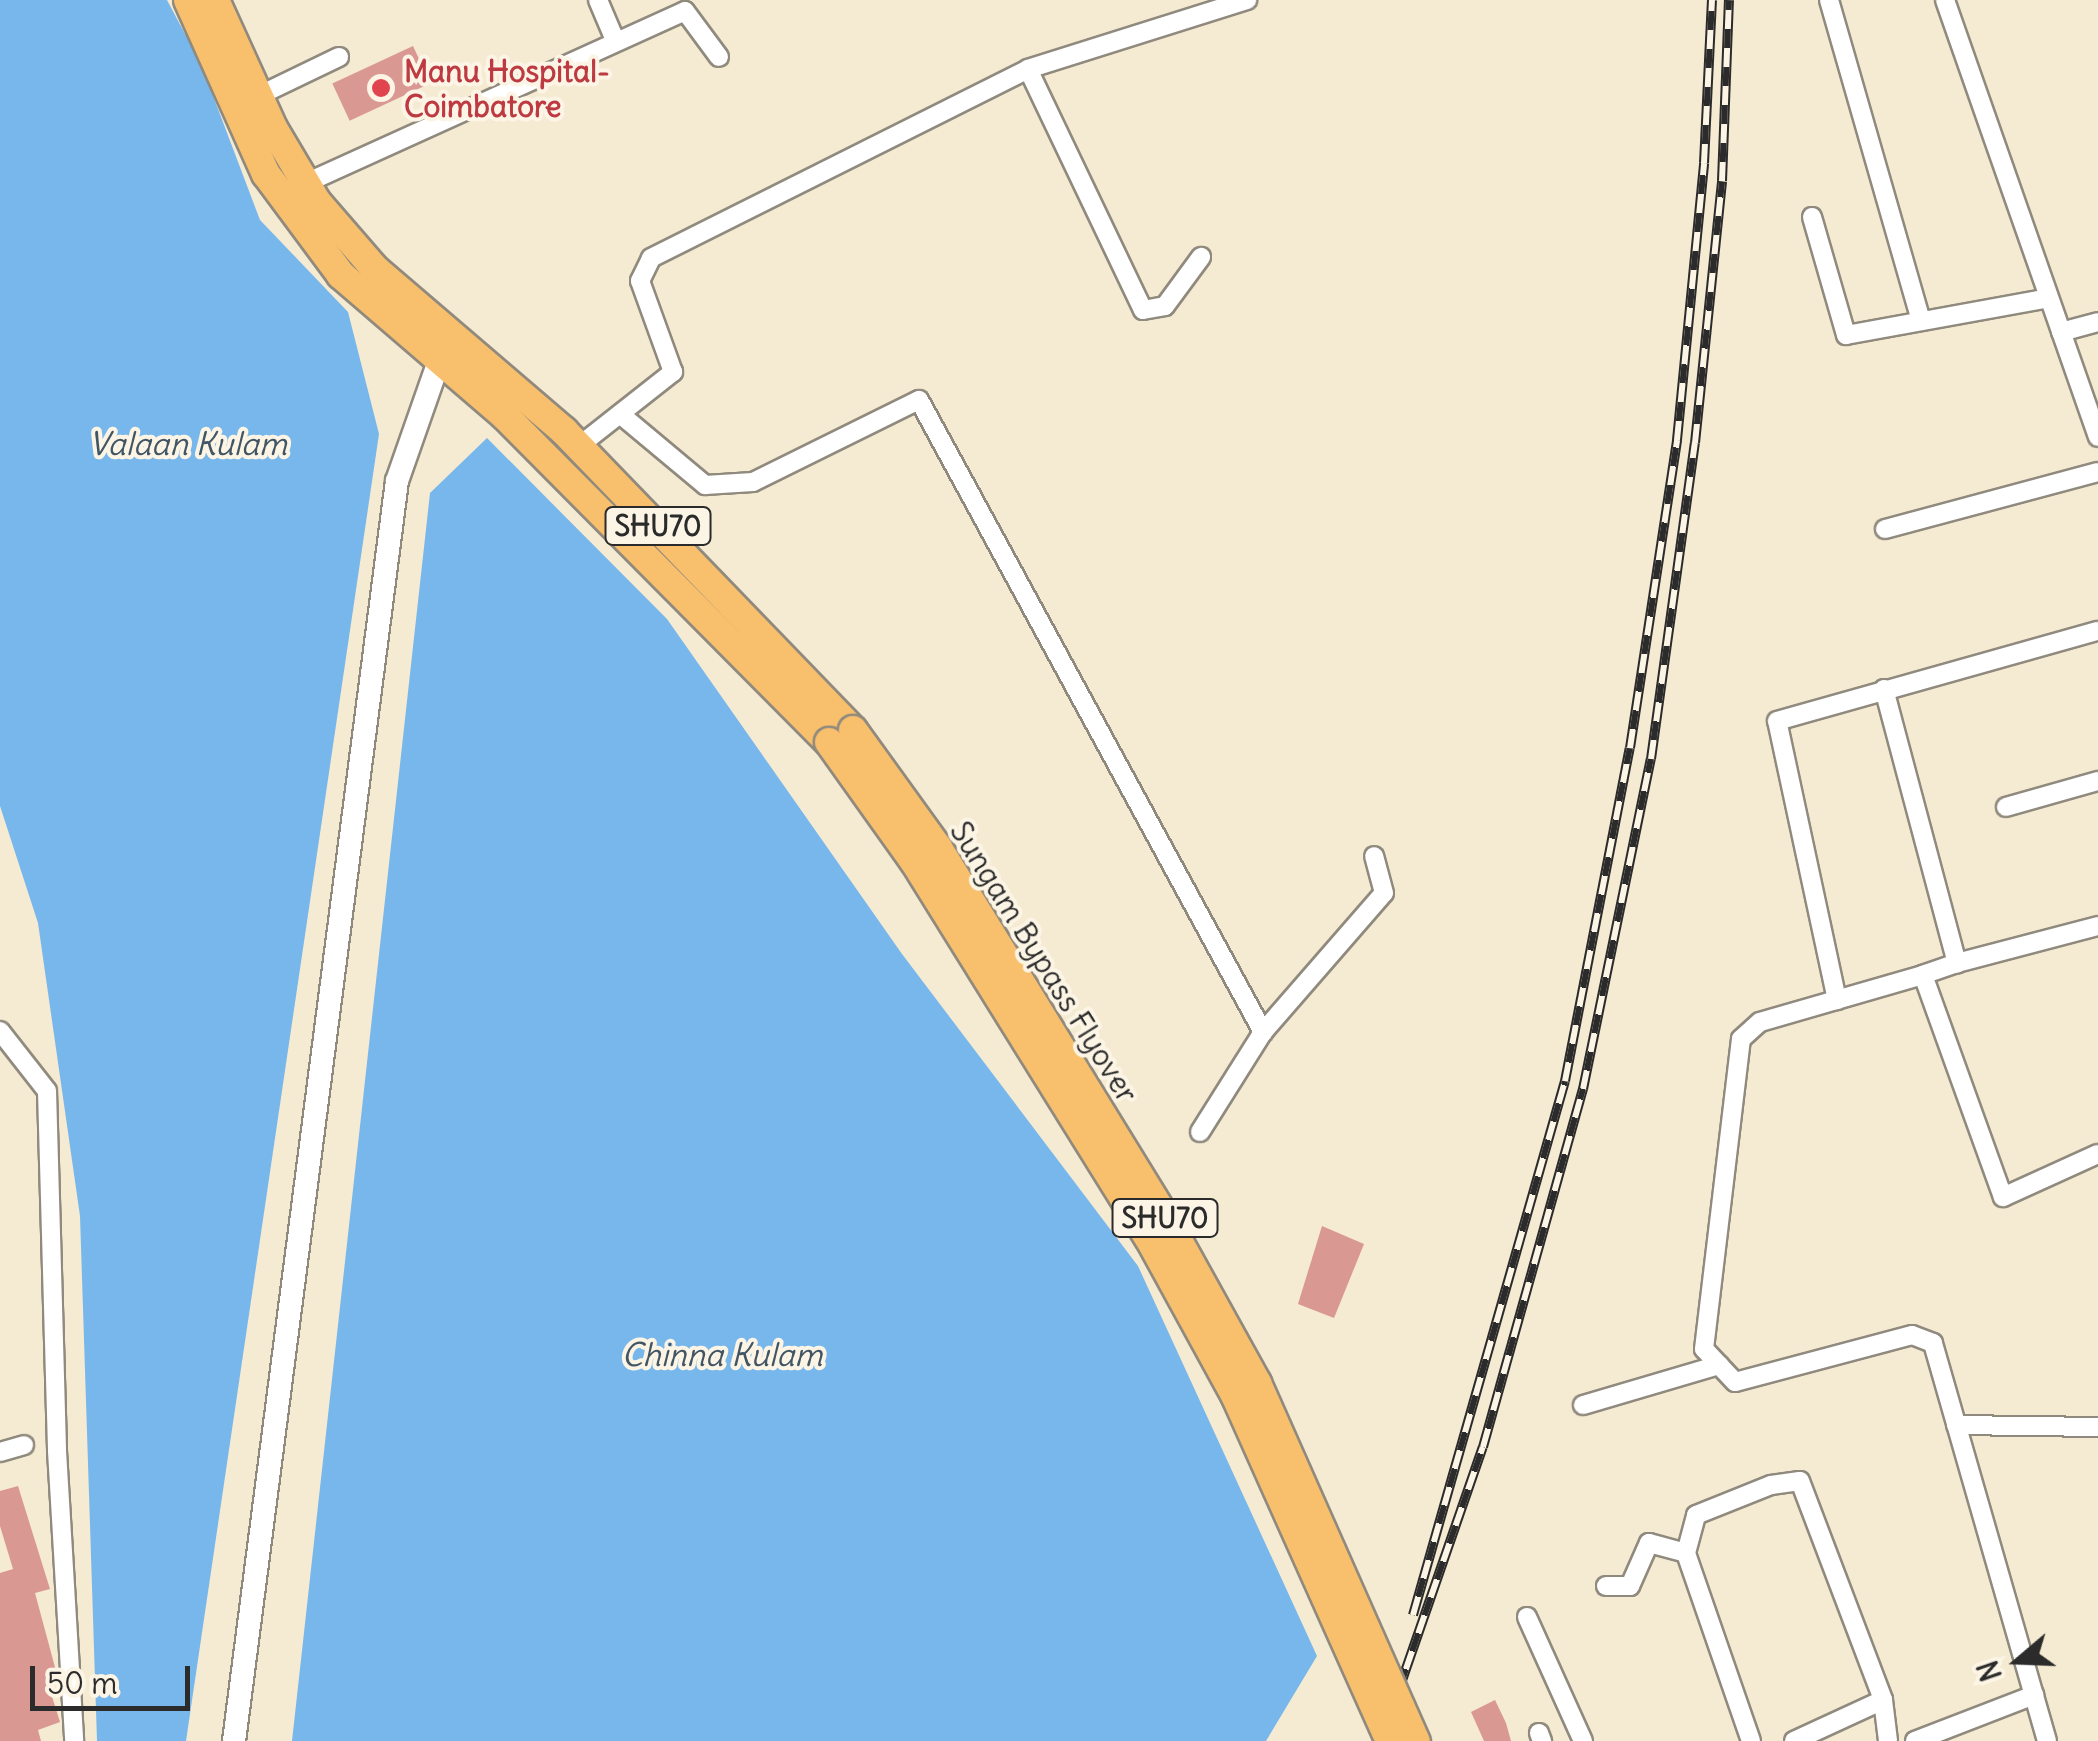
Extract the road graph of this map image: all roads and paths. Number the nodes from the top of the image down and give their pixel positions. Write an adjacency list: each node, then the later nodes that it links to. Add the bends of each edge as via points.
1 (188, 0): 20 (main road, SHU70, via 266,174 341,275)
2 (215, 0): 11 (main road, SHU70)
3 (598, 0): 7 (street)
4 (1247, 0): 10 (street)
5 (1829, 0): 16 (street)
6 (1944, 0): 15 (street)
7 (615, 40): 9 (street, via 685,11); 12 (street)
8 (339, 56): 11 (street)
9 (719, 57)
10 (1028, 69): 14 (street, via 1143,310 1165,306); 21 (street, via 652,258 640,280 673,372)
11 (258, 96): 12 (main road, SHU70)
12 (306, 184): 19 (main road, SHU70, via 375,269)
13 (1812, 217): 16 (street, via 1846,334)
14 (1201, 257)
15 (2049, 298): 16 (street); 18 (street)
16 (1921, 321)
17 (2098, 322): 18 (street)
18 (2061, 332): 22 (street)
19 (453, 334): 20 (street); 23 (main road, Sungam Bypass Flyover / SHU70)
20 (435, 360): 28 (main road, Sungam Bypass Flyover / SHU70, via 505,416); 52 (street, via 397,481)
21 (620, 414): 23 (street); 37 (street, via 705,486 753,482 919,400)
22 (2098, 437)
23 (579, 446): 28 (main road, Sungam Bypass Flyover / SHU70)
24 (2098, 472): 25 (street)
25 (1885, 530)
26 (2098, 630): 27 (street)
27 (1884, 689): 33 (street); 35 (street, via 1776,721)
28 (841, 736): 53 (main road, Sungam Bypass Flyover / SHU70, bridge, via 1149,1238 1236,1397); 54 (main road, Sungam Bypass Flyover / SHU70, bridge, via 938,848 1169,1224 1257,1383)
29 (2098, 782): 30 (street)
30 (2006, 807)
31 (1374, 856): 37 (street, via 1384,893)
32 (2098, 926): 33 (street)
33 (1957, 963): 34 (street)
34 (1923, 976): 35 (street); 39 (street, via 2003,1197)
35 (1837, 1000): 40 (street, via 1760,1022 1741,1038 1704,1349)
36 (0, 1031): 51 (street, via 47,1091)
37 (1263, 1032): 38 (street)
38 (1200, 1132)
39 (2098, 1154)
40 (1719, 1365): 41 (street); 42 (street, via 1734,1382 1912,1335 1933,1343)
41 (1583, 1405)
42 (1956, 1425): 43 (street); 49 (street)
43 (2098, 1427)
44 (24, 1446): 45 (street)
45 (0, 1452)
46 (1686, 1552): 47 (street, via 1649,1543 1630,1586); 50 (street, via 1696,1515 1771,1484 1800,1481); 56 (street)
47 (1606, 1586)
48 (1526, 1616): 55 (street)
49 (2034, 1696): 59 (street); 60 (street)
50 (1882, 1700): 57 (street); 58 (street)
51 (74, 1741)
52 (234, 1741)
53 (1390, 1741)
54 (1416, 1741)
55 (1583, 1741)
56 (1750, 1741)
57 (1794, 1741)
58 (1888, 1741)
59 (1915, 1741)
60 (2047, 1741)

